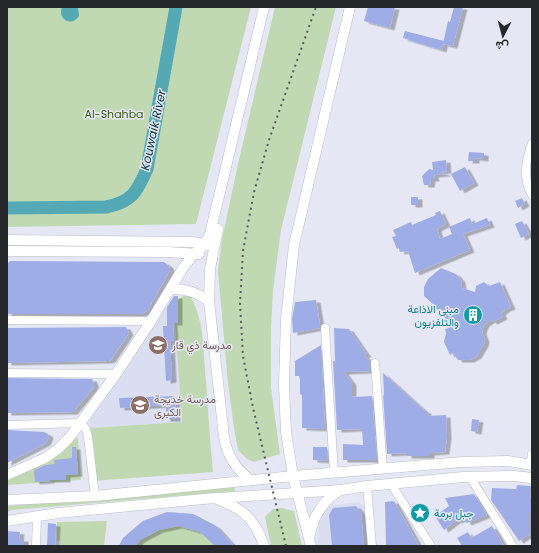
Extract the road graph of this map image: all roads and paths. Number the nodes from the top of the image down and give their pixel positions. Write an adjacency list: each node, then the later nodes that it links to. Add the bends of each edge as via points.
1 (264, 7): 7 (main road, via 210,234)
2 (269, 7): 7 (main road)
3 (350, 7): 27 (main road, via 294,245 289,286 284,385 286,432)
4 (532, 143): 5 (street, via 525,176)
5 (532, 195)
6 (7, 240): 7 (main road, via 192,242)
7 (211, 247): 10 (main road); 13 (main road)
8 (8, 252): 9 (main road)
9 (176, 252): 10 (main road); 11 (main road, via 183,261)
10 (194, 254): 11 (main road)
11 (183, 268): 12 (main road)
12 (171, 289): 13 (main road, via 196,292); 15 (main road)
13 (209, 302): 30 (main road, via 225,445 237,469)
14 (7, 320): 15 (street)
15 (151, 321): 19 (main road)
16 (325, 328): 25 (street)
17 (375, 363): 24 (street)
18 (7, 373): 19 (street)
19 (116, 374): 20 (main road)
20 (81, 423): 21 (street); 26 (main road, via 52,453); 35 (street, via 88,437)
21 (7, 425)
22 (532, 454): 23 (street)
23 (531, 465): 24 (main road, via 508,461)
24 (383, 469): 25 (main road)
25 (334, 473): 27 (main road)
26 (7, 475)
27 (294, 476): 30 (main road); 34 (main road)
28 (470, 477): 29 (main road); 31 (main road); 45 (street)
29 (532, 478)
30 (251, 480): 35 (main road)
31 (391, 484): 32 (main road); 44 (street)
32 (367, 486): 33 (main road); 43 (street)
33 (341, 490): 34 (main road); 40 (main road, via 327,500 319,510 313,522)
34 (298, 493): 36 (main road); 40 (main road)
35 (95, 496): 37 (main road)
36 (204, 499): 38 (main road); 42 (main road, via 218,500 243,511 253,520)
37 (7, 500)
38 (37, 516): 39 (main road); 41 (street)
39 (7, 521)
40 (310, 542)
41 (36, 546)
42 (264, 546)
43 (372, 546)
44 (431, 546)
45 (512, 546)

